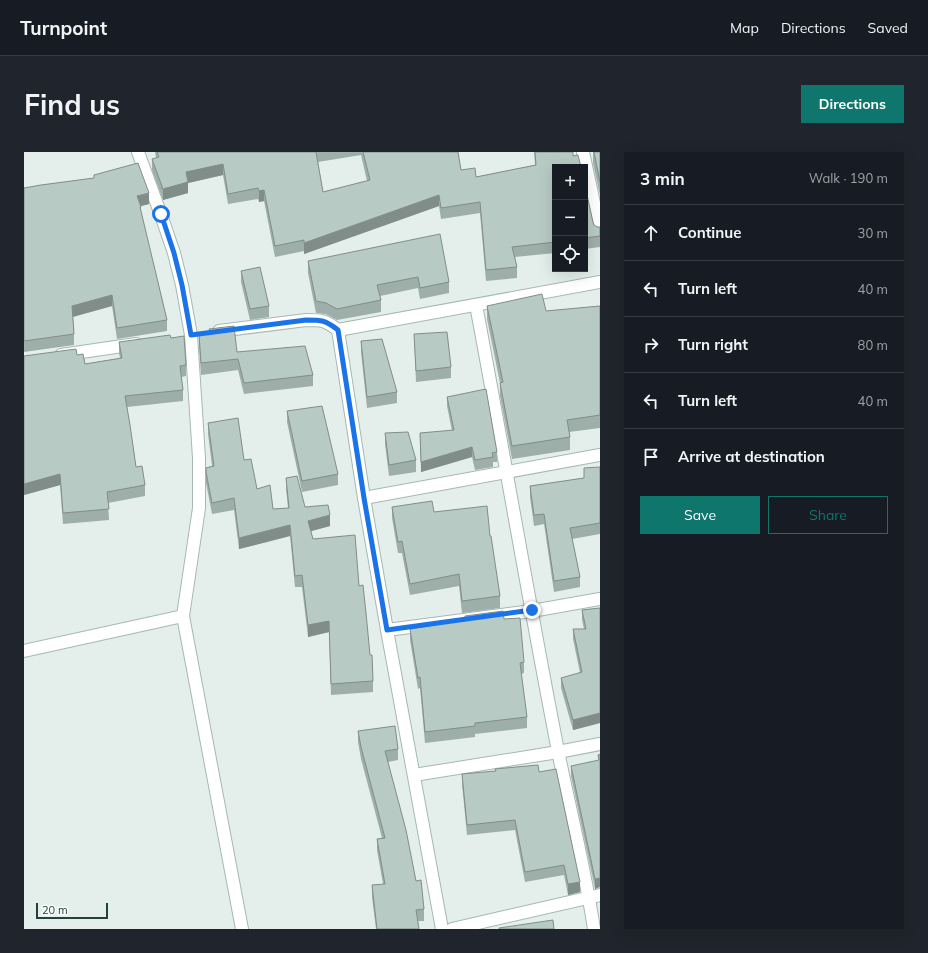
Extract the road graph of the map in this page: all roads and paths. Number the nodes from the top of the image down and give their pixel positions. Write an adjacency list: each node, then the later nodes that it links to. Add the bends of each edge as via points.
1 (138, 152): 7 (street, via 174,253)
2 (583, 152): 3 (street)
3 (600, 231)
4 (600, 282): 5 (street)
5 (476, 305): 6 (street); 11 (street)
6 (338, 330): 7 (street, via 328,322 306,320); 12 (street)
7 (195, 335): 15 (street, via 199,508)
8 (145, 342): 9 (street)
9 (47, 357)
10 (600, 455): 11 (street)
11 (507, 472): 12 (street); 14 (street)
12 (364, 498): 16 (street)
13 (600, 599): 14 (street)
14 (532, 610): 16 (street); 19 (street)
15 (184, 616): 17 (street); 22 (street)
16 (387, 630): 20 (street)
17 (24, 651)
18 (600, 744): 19 (street)
19 (558, 752): 20 (street); 21 (street)
20 (414, 775): 23 (street)
21 (595, 896): 24 (street); 25 (street)
22 (242, 929)
23 (442, 929)
24 (452, 929)
25 (594, 929)

